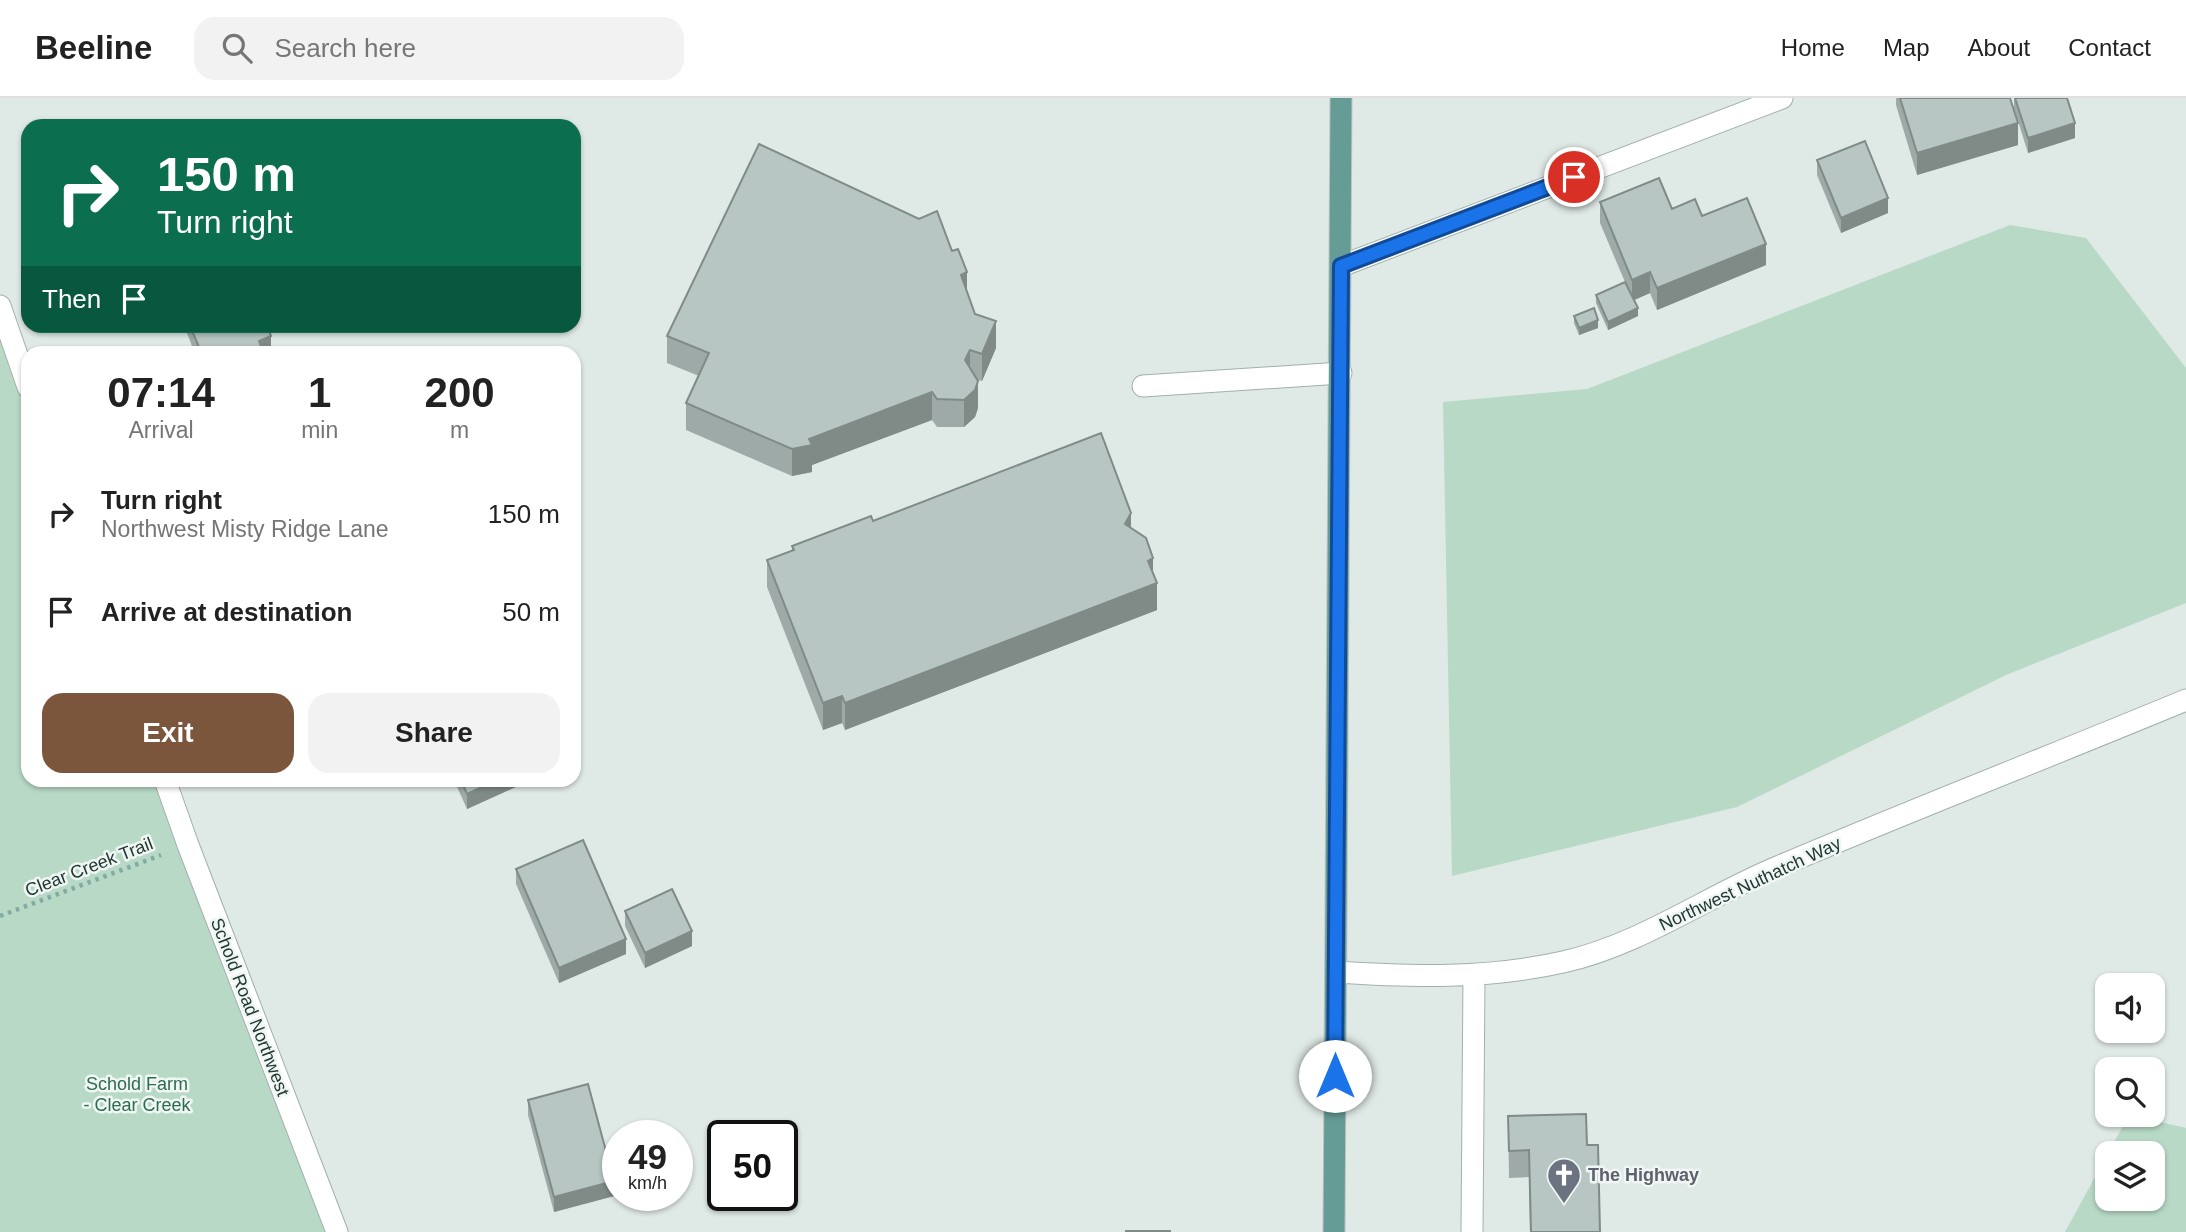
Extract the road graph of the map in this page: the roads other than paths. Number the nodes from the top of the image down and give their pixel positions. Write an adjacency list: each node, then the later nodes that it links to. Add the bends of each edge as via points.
1 (1341, 98): 3 (main road)
2 (1782, 98): 3 (street)
3 (1341, 266): 6 (main road)
4 (0, 306): 5 (street)
5 (21, 367)
6 (1341, 373): 7 (street); 10 (main road)
7 (1143, 386)
8 (2186, 701): 11 (street, Northwest Nuthatch Way, via 1777,867 1625,942 1566,962)
9 (167, 787): 12 (street, Schold Road Northwest)
10 (1336, 972): 11 (street, Northwest Nuthatch Way); 13 (main road)
11 (1474, 975): 14 (street)
12 (337, 1232)
13 (1334, 1232)
14 (1472, 1232)

